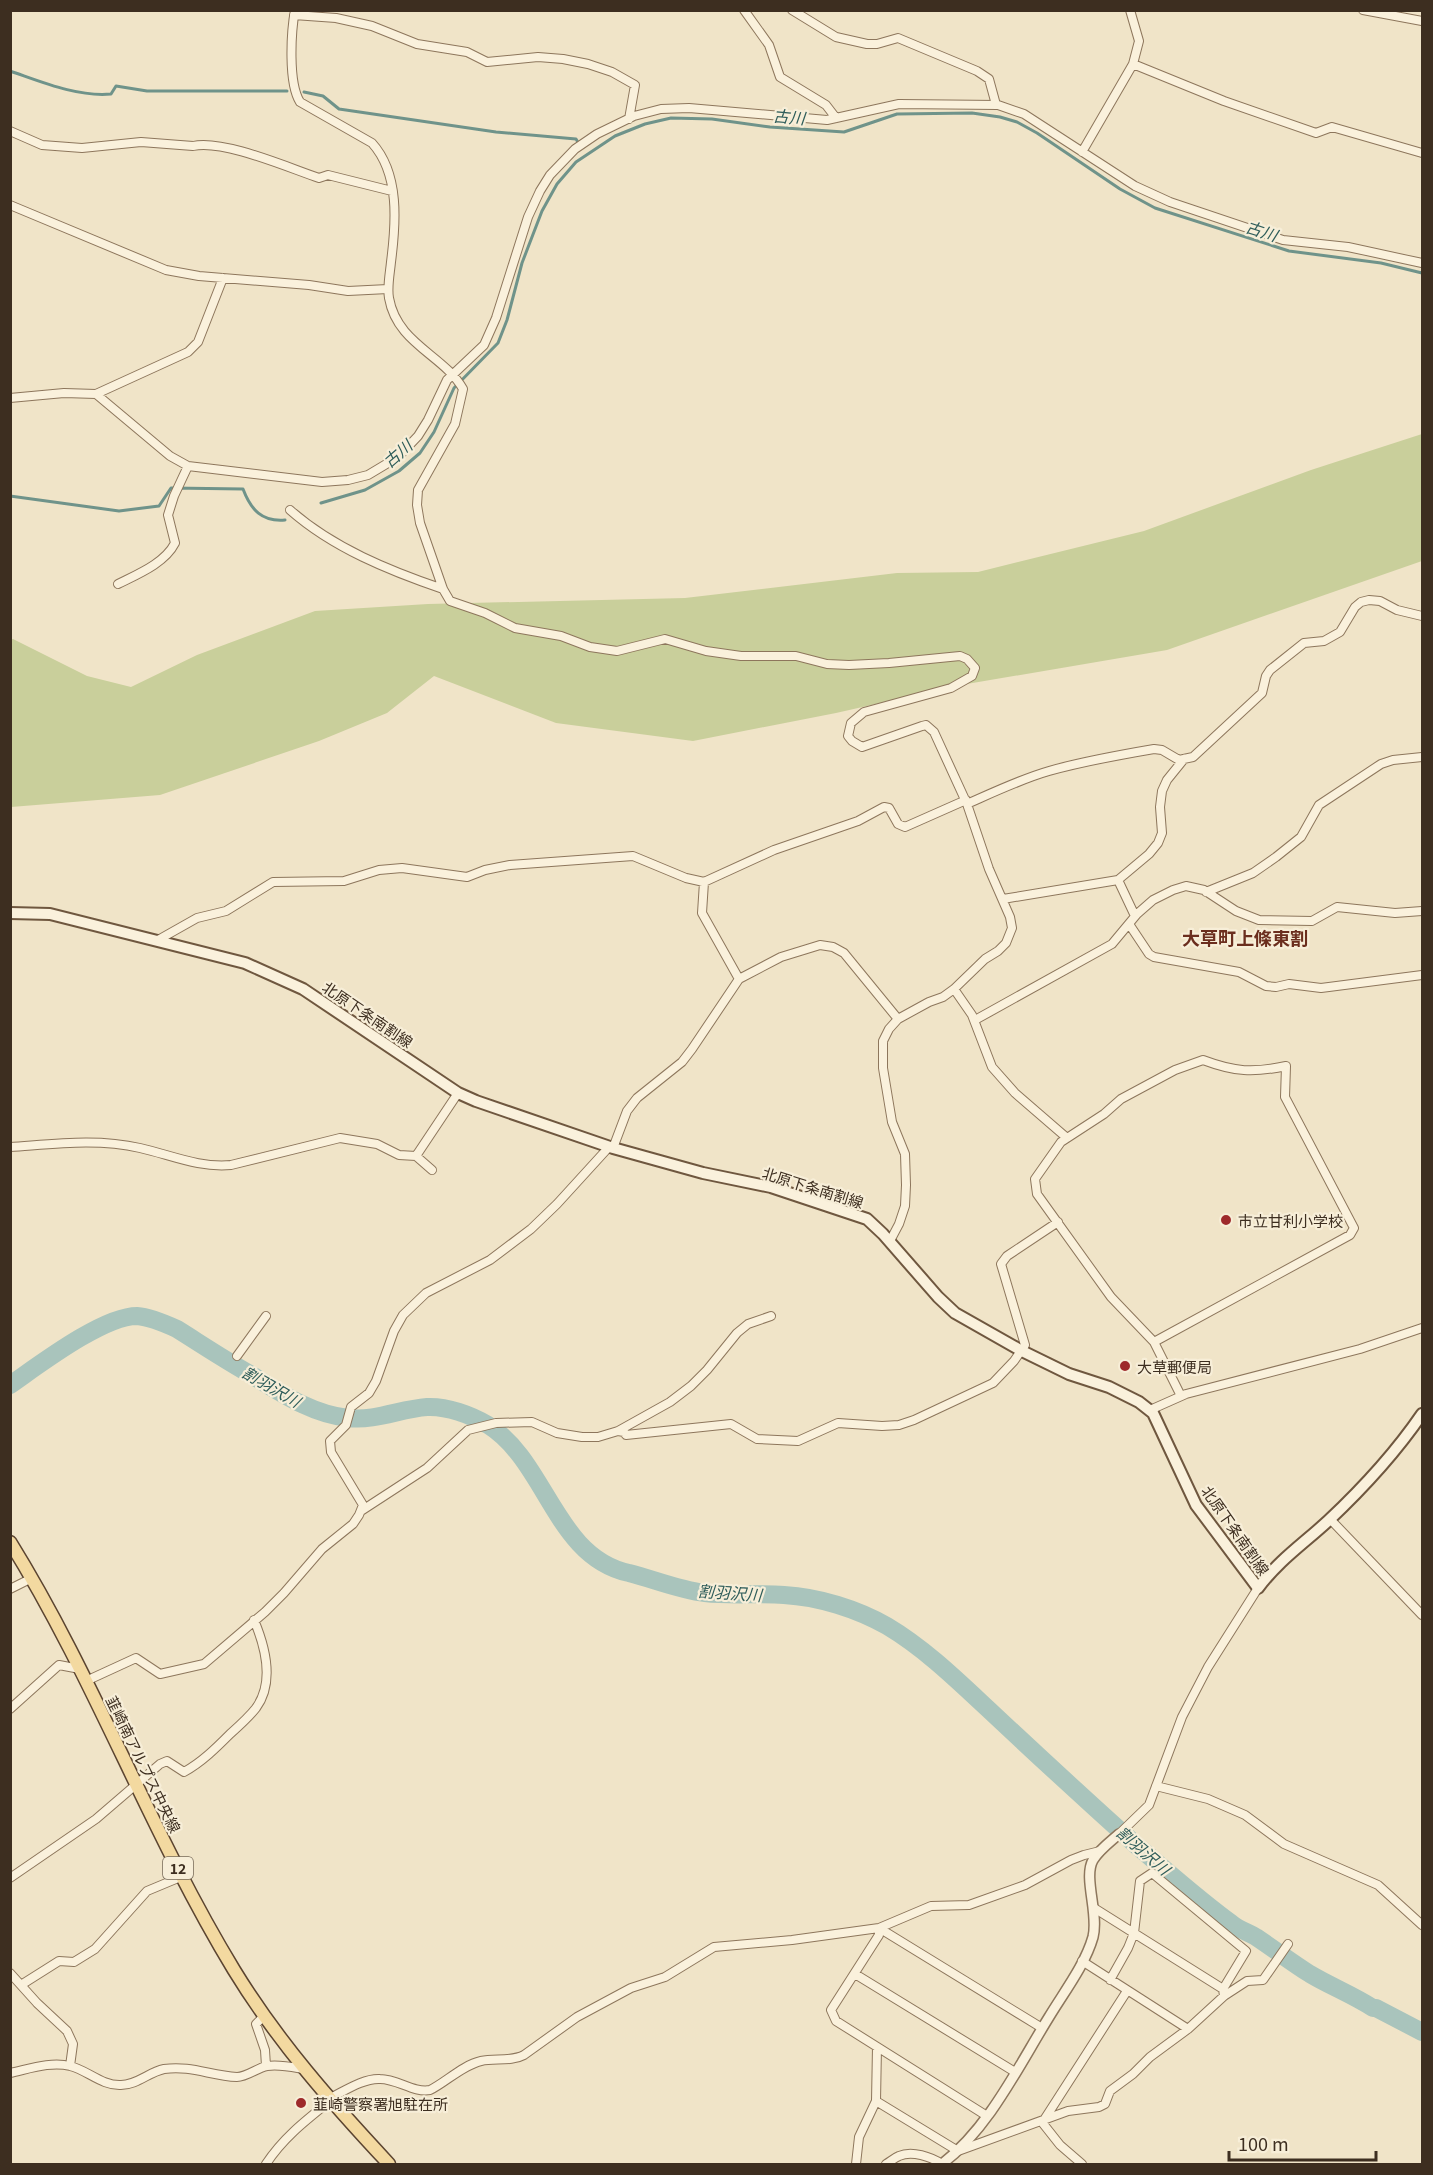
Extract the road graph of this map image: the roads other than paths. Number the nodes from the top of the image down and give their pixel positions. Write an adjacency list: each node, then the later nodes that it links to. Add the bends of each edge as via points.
1 (744, 10): 9 (street, via 769,45 780,77 826,105)
2 (792, 10): 8 (street, via 836,37 867,44 898,39 977,71 989,79)
3 (1130, 10): 7 (street, via 1139,41)
4 (1363, 10): 6 (street)
5 (294, 13): 10 (street, via 372,26 417,44 467,52 487,62 538,57 588,64 635,85); 14 (street, via 291,29 296,96 372,143 380,151)
6 (1422, 21)
7 (1133, 64): 12 (street); 13 (street, via 1316,133 1332,127)
8 (995, 101)
9 (836, 118): 10 (street, via 812,120 689,108 661,109); 12 (street, via 898,104 999,105 1024,114)
10 (629, 119): 19 (street, via 586,141 550,175 528,217 490,332 478,352)
11 (10, 131): 14 (street, via 42,145 72,148 141,142 230,148 320,178 328,175)
12 (1082, 152): 16 (street, via 1149,194 1283,240 1348,247)
13 (1422, 153)
14 (392, 191): 18 (street, via 395,203)
15 (10, 205): 17 (street, via 166,270)
16 (1422, 263)
17 (223, 278): 18 (street, via 348,291); 20 (street, via 198,342 188,352)
18 (388, 289): 19 (street, via 393,312 403,329)
19 (454, 376): 22 (street, via 447,380 428,420 412,442 398,457 368,474 322,482); 25 (street, via 462,387 455,423 418,490 417,505)
20 (96, 394): 21 (street); 22 (street, via 170,456)
21 (10, 398)
22 (188, 466): 24 (street, via 168,515 176,543 172,551)
23 (290, 510): 25 (street, via 343,546)
24 (118, 584)
25 (443, 589): 29 (street, via 450,601 515,628 617,651 665,639 741,656 796,656 849,665 951,656 967,659 975,668 972,676 951,688 864,712 851,723 848,736 862,747 926,725 934,732)
26 (1422, 616): 28 (street, via 1380,601 1361,602 1340,632 1304,643 1270,670 1262,693 1200,751)
27 (1422, 757): 32 (street, via 1381,764 1319,805 1301,837 1276,857 1253,873)
28 (1184, 759): 29 (street, via 1154,749 1076,764); 30 (street, via 1162,791 1162,833 1158,843)
29 (966, 802): 31 (street, via 905,827 884,807); 33 (street)
30 (1118, 880): 33 (street); 36 (street)
31 (704, 882): 38 (street, via 633,856 510,865 467,877 402,868 379,870 344,881 273,882 226,911 197,918); 40 (street, via 702,913)
32 (1206, 892): 34 (street, via 1259,920 1312,921 1336,907 1395,913); 36 (street, via 1186,886 1173,890 1153,900)
33 (1003, 899): 41 (street, via 1012,928 1006,943)
34 (1422, 911)
35 (10, 913): 38 (main road, 北原下条南割線, via 50,914)
36 (1136, 916): 37 (street)
37 (1129, 924): 39 (street, via 1154,957 1239,972 1266,986 1321,988); 43 (street, via 1112,944)
38 (158, 940): 44 (main road, 北原下条南割線, via 245,963 303,989)
39 (1422, 975)
40 (739, 979): 42 (street, via 781,957 820,945 833,947 853,961); 47 (street, via 682,1062 637,1098 627,1111)
41 (954, 989): 42 (street); 43 (street)
42 (898, 1019): 51 (street, via 889,1029 881,1052 892,1122 905,1154 905,1206)
43 (975, 1020): 45 (street, via 992,1067 1015,1093)
44 (458, 1093): 47 (main road, 北原下条南割線); 48 (street)
45 (1067, 1138): 50 (street, via 1035,1179 1037,1194); 55 (street, via 1140,1087 1191,1063 1203,1060 1258,1072 1286,1066 1285,1097 1354,1228 1342,1239)
46 (10, 1147): 48 (street, via 111,1144 214,1166 340,1138)
47 (611, 1148): 51 (main road, 北原下条南割線, via 803,1197 867,1220); 62 (street, via 531,1229 490,1260 426,1293 403,1315 376,1381 369,1393 351,1407 346,1425 330,1441 331,1452 363,1504)
48 (416, 1156): 49 (street)
49 (432, 1170)
50 (1058, 1222): 55 (street, via 1111,1297); 56 (street, via 1000,1264 1026,1345)
51 (890, 1241): 56 (main road, 北原下条南割線, via 955,1313)
52 (266, 1316): 57 (street)
53 (771, 1316): 61 (street, via 748,1324 707,1370 677,1396)
54 (1422, 1328): 58 (street, via 1360,1349)
55 (1154, 1342): 58 (street)
56 (1022, 1351): 59 (main road, 北原下条南割線, via 1069,1374 1108,1387); 61 (street, via 993,1383 899,1425 838,1423 798,1441 757,1439 731,1424 626,1435)
57 (237, 1356)
58 (1181, 1396): 59 (street)
59 (1150, 1410): 66 (main road, 北原下条南割線, via 1196,1505)
60 (1422, 1414): 63 (main road, 北原下条南割線)
61 (618, 1431): 62 (street, via 582,1437 557,1433 532,1422 496,1423 468,1430 427,1468)
62 (361, 1511): 69 (street, via 353,1524)
63 (1330, 1519): 66 (main road, 北原下条南割線, via 1282,1559); 68 (street)
64 (10, 1542): 65 (main road, 韮崎南アルプス中央線 / 12)
65 (32, 1578): 67 (street); 70 (main road, 韮崎南アルプス中央線 / 12)
66 (1258, 1588): 74 (street, via 1208,1667 1182,1718)
67 (10, 1589)
68 (1422, 1615)
69 (254, 1620): 71 (street, via 204,1664 160,1674 136,1658); 73 (street, via 267,1653 263,1697 255,1709 198,1764 184,1772 167,1761)
70 (80, 1669): 71 (main road, 韮崎南アルプス中央線 / 12); 72 (street, via 59,1665)
71 (86, 1681): 73 (main road, 韮崎南アルプス中央線 / 12)
72 (10, 1709)
73 (137, 1784): 77 (main road, 韮崎南アルプス中央線 / 12); 78 (street, via 96,1819)
74 (1156, 1786): 75 (street, via 1149,1805); 80 (street, via 1208,1799 1245,1815 1284,1844 1378,1885)
75 (1119, 1834): 76 (street)
76 (1100, 1851): 79 (street, via 1089,1871); 81 (street, via 1084,1855 1026,1885 960,1906 931,1906)
77 (183, 1876): 88 (street, via 147,1891 95,1949 74,1962 58,1961); 91 (main road, 韮崎南アルプス中央線 / 12, via 222,1950)
78 (10, 1878)
79 (1094, 1908): 82 (street); 84 (street, via 1093,1936)
80 (1422, 1925)
81 (879, 1928): 86 (street, via 879,1935); 92 (street); 100 (street, via 714,1947 665,1977 631,1988 577,2017 517,2059 473,2064 430,2090 381,2079 354,2086)
82 (1134, 1933): 87 (street); 90 (street); 90 (street, via 1140,1881 1152,1873 1246,1951)
83 (1287, 1945): 90 (street, via 1263,1980 1247,1982)
84 (1082, 1962): 87 (street); 92 (street)
85 (10, 1973): 88 (street)
86 (855, 1974): 94 (street, via 831,2010 832,2016); 98 (street)
87 (1110, 1980): 89 (street)
88 (21, 1985): 95 (street, via 68,2031 73,2044)
89 (1127, 1991): 93 (street); 103 (street)
90 (1224, 1993): 93 (street)
91 (264, 2016): 96 (street, via 256,2025); 97 (main road, 韮崎南アルプス中央線 / 12)
92 (1042, 2028): 98 (street)
93 (1188, 2029): 103 (street, via 1110,2091 1099,2108 1068,2111)
94 (877, 2047): 101 (street); 102 (street)
95 (70, 2066): 96 (street, via 121,2085 170,2068 238,2077); 99 (street)
96 (266, 2066): 97 (street)
97 (303, 2069): 100 (main road, 韮崎南アルプス中央線 / 12)
98 (1015, 2072): 102 (street)
99 (10, 2073)
100 (329, 2100): 105 (street, via 294,2130); 106 (main road, 韮崎南アルプス中央線 / 12)
101 (876, 2101): 104 (street); 107 (street, via 859,2137)
102 (987, 2116): 104 (street)
103 (1042, 2121): 104 (street); 110 (street, via 1060,2145)
104 (958, 2151): 109 (street)
105 (266, 2164)
106 (389, 2164)
107 (856, 2164)
108 (886, 2164): 109 (street, via 900,2155 931,2157)
109 (942, 2164)
110 (1082, 2164)

